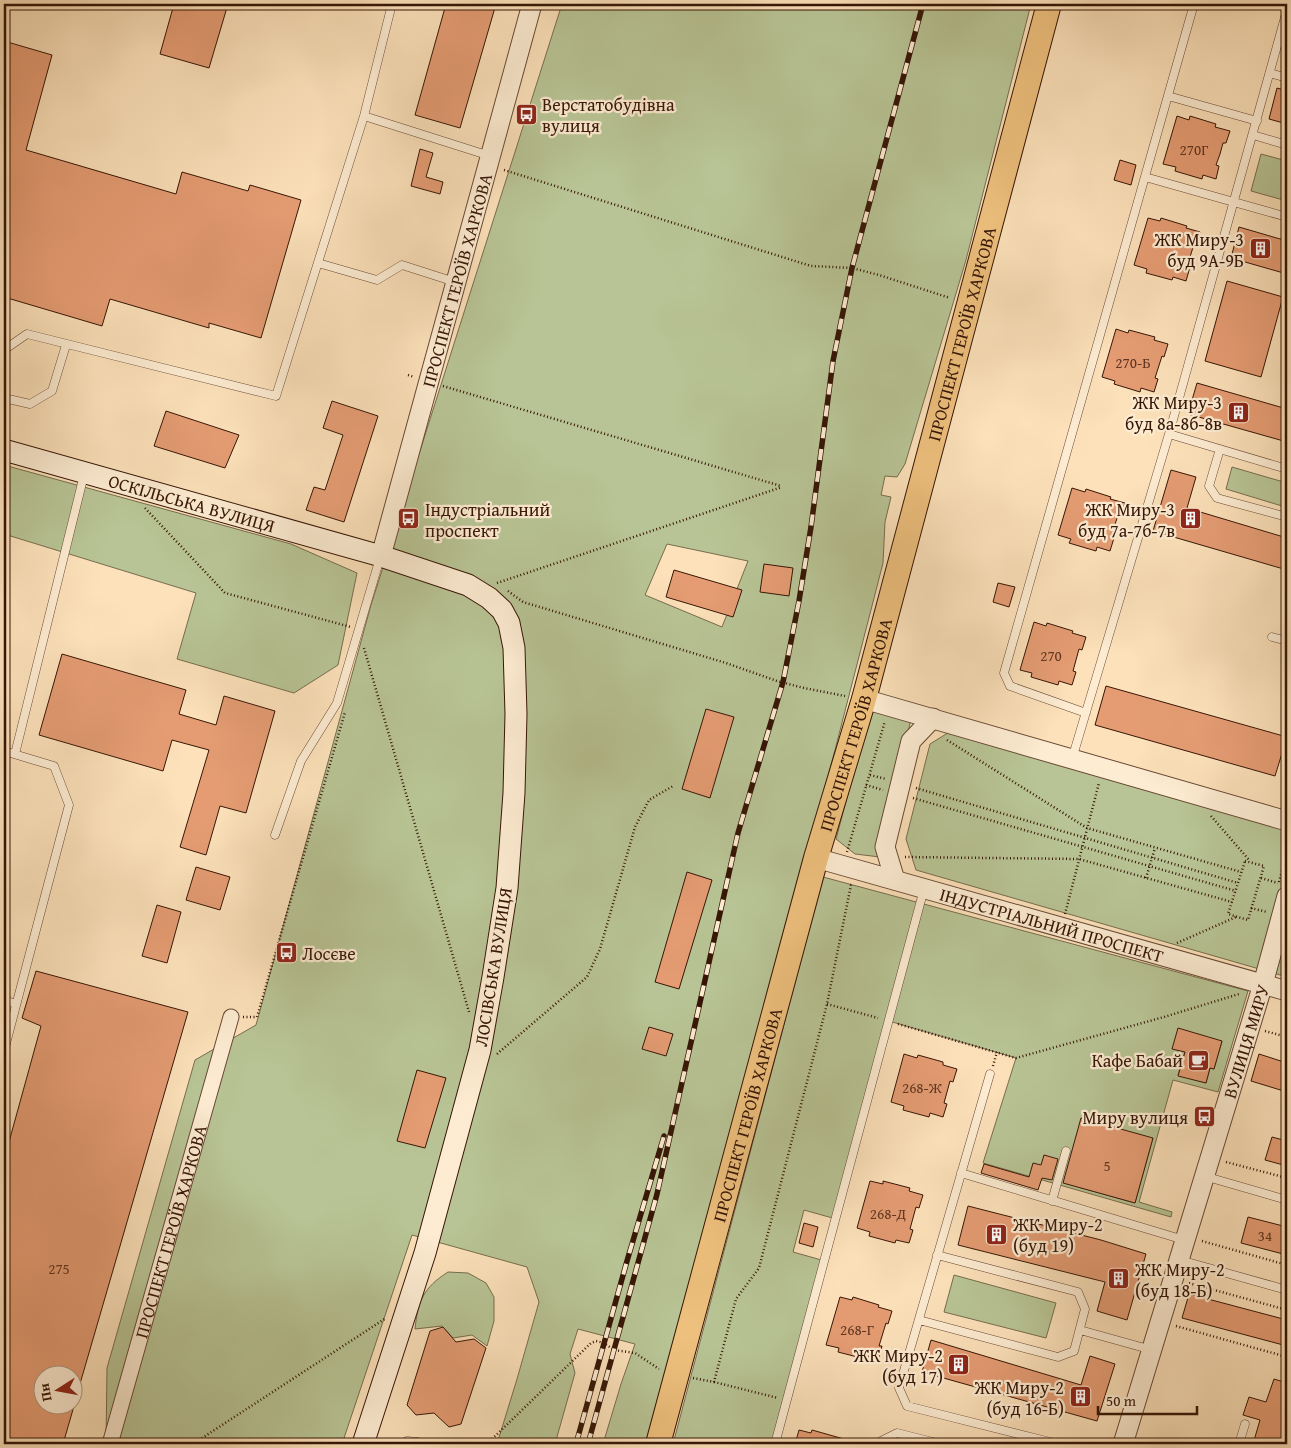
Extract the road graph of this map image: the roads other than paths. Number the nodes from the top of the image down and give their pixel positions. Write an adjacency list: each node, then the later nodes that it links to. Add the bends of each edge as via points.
1 (392, 4): 9 (lane)
2 (532, 4): 13 (street, ПРОСПЕКТ ГЕРОЇВ ХАРКОВА)
3 (1049, 4): 31 (main road, ПРОСПЕКТ ГЕРОЇВ ХАРКОВА)
4 (1194, 4): 8 (lane)
5 (1287, 10): 6 (lane)
6 (1270, 73): 7 (lane); 10 (lane)
7 (1287, 78)
8 (1168, 96): 10 (lane); 14 (lane)
9 (364, 116): 13 (lane); 17 (lane)
10 (1256, 121): 11 (lane)
11 (1253, 135): 12 (lane); 15 (lane)
12 (1287, 145)
13 (489, 160): 18 (street, ПРОСПЕКТ ГЕРОЇВ ХАРКОВА)
14 (1145, 177): 15 (lane); 32 (lane, via 1004,673 1010,686)
15 (1234, 202): 16 (lane); 22 (lane)
16 (1287, 217)
17 (318, 263): 18 (lane, via 377,280 402,265); 19 (lane, via 276,396)
18 (456, 282): 28 (street, ПРОСПЕКТ ГЕРОЇВ ХАРКОВА)
19 (66, 345): 20 (lane, via 27,334); 21 (lane, via 52,392 30,404)
20 (4, 350)
21 (4, 398)
22 (1169, 434): 23 (lane); 32 (lane)
23 (1220, 449): 25 (lane); 27 (lane, via 1209,486 1218,498)
24 (4, 450): 26 (main road, ОСКІЛЬСЬКА ВУЛИЦЯ)
25 (1287, 469)
26 (84, 472): 28 (main road, ОСКІЛЬСЬКА ВУЛИЦЯ); 35 (lane)
27 (1287, 517)
28 (381, 556): 38 (lane, via 336,703 301,761); 65 (main road, ЛОСІВСЬКА ВУЛИЦЯ, via 468,585 490,598 502,610 510,623 516,714 507,888 480,1050 425,1253)
29 (1272, 636): 30 (lane)
30 (1287, 641)
31 (864, 699): 33 (street); 39 (main road, ПРОСПЕКТ ГЕРОЇВ ХАРКОВА)
32 (1086, 713): 36 (lane)
33 (929, 722): 36 (street); 40 (street, via 911,741 885,847)
34 (4, 751): 35 (lane)
35 (15, 754): 46 (lane, via 54,766 69,804)
36 (1072, 759): 37 (street)
37 (1287, 821)
38 (275, 835)
39 (816, 858): 40 (street, ІНДУСТРІАЛЬНИЙ ПРОСПЕКТ); 67 (main road, ПРОСПЕКТ ГЕРОЇВ ХАРКОВА)
40 (896, 880): 41 (street, ІНДУСТРІАЛЬНИЙ ПРОСПЕКТ)
41 (924, 888): 43 (street, ІНДУСТРІАЛЬНИЙ ПРОСПЕКТ, via 1154,953); 68 (lane)
42 (1283, 890): 43 (street, ВУЛИЦЯ МИРУ)
43 (1255, 988): 44 (street, ІНДУСТРІАЛЬНИЙ ПРОСПЕКТ); 52 (street, ВУЛИЦЯ МИРУ)
44 (1287, 991)
45 (4, 1000): 46 (lane)
46 (16, 1004): 48 (lane)
47 (231, 1017): 64 (street, ПРОСПЕКТ ГЕРОЇВ ХАРКОВА)
48 (4, 1051)
49 (990, 1074): 51 (lane)
50 (1066, 1151): 54 (lane)
51 (961, 1173): 54 (lane); 56 (lane)
52 (1204, 1176): 53 (lane); 55 (street, ВУЛИЦЯ МИРУ)
53 (1287, 1200)
54 (1052, 1201): 55 (lane)
55 (1194, 1241): 57 (street, ВУЛИЦЯ МИРУ)
56 (937, 1255): 59 (lane); 60 (lane, via 1078,1292 1085,1309)
57 (1180, 1260): 58 (lane); 61 (street, ВУЛИЦЯ МИРУ)
58 (1287, 1290)
59 (919, 1320): 60 (lane, via 1058,1357 1074,1351); 71 (lane, via 899,1388 907,1406)
60 (1080, 1330): 61 (lane)
61 (1152, 1350): 72 (street, ВУЛИЦЯ МИРУ)
62 (1245, 1424): 73 (lane)
63 (418, 1442): 66 (lane, via 407,1441)
64 (110, 1444)
65 (363, 1444)
66 (406, 1444)
67 (658, 1444)
68 (775, 1444)
69 (880, 1444): 70 (lane, via 897,1433)
70 (941, 1444)
71 (1058, 1444)
72 (1123, 1444)
73 (1239, 1444)

